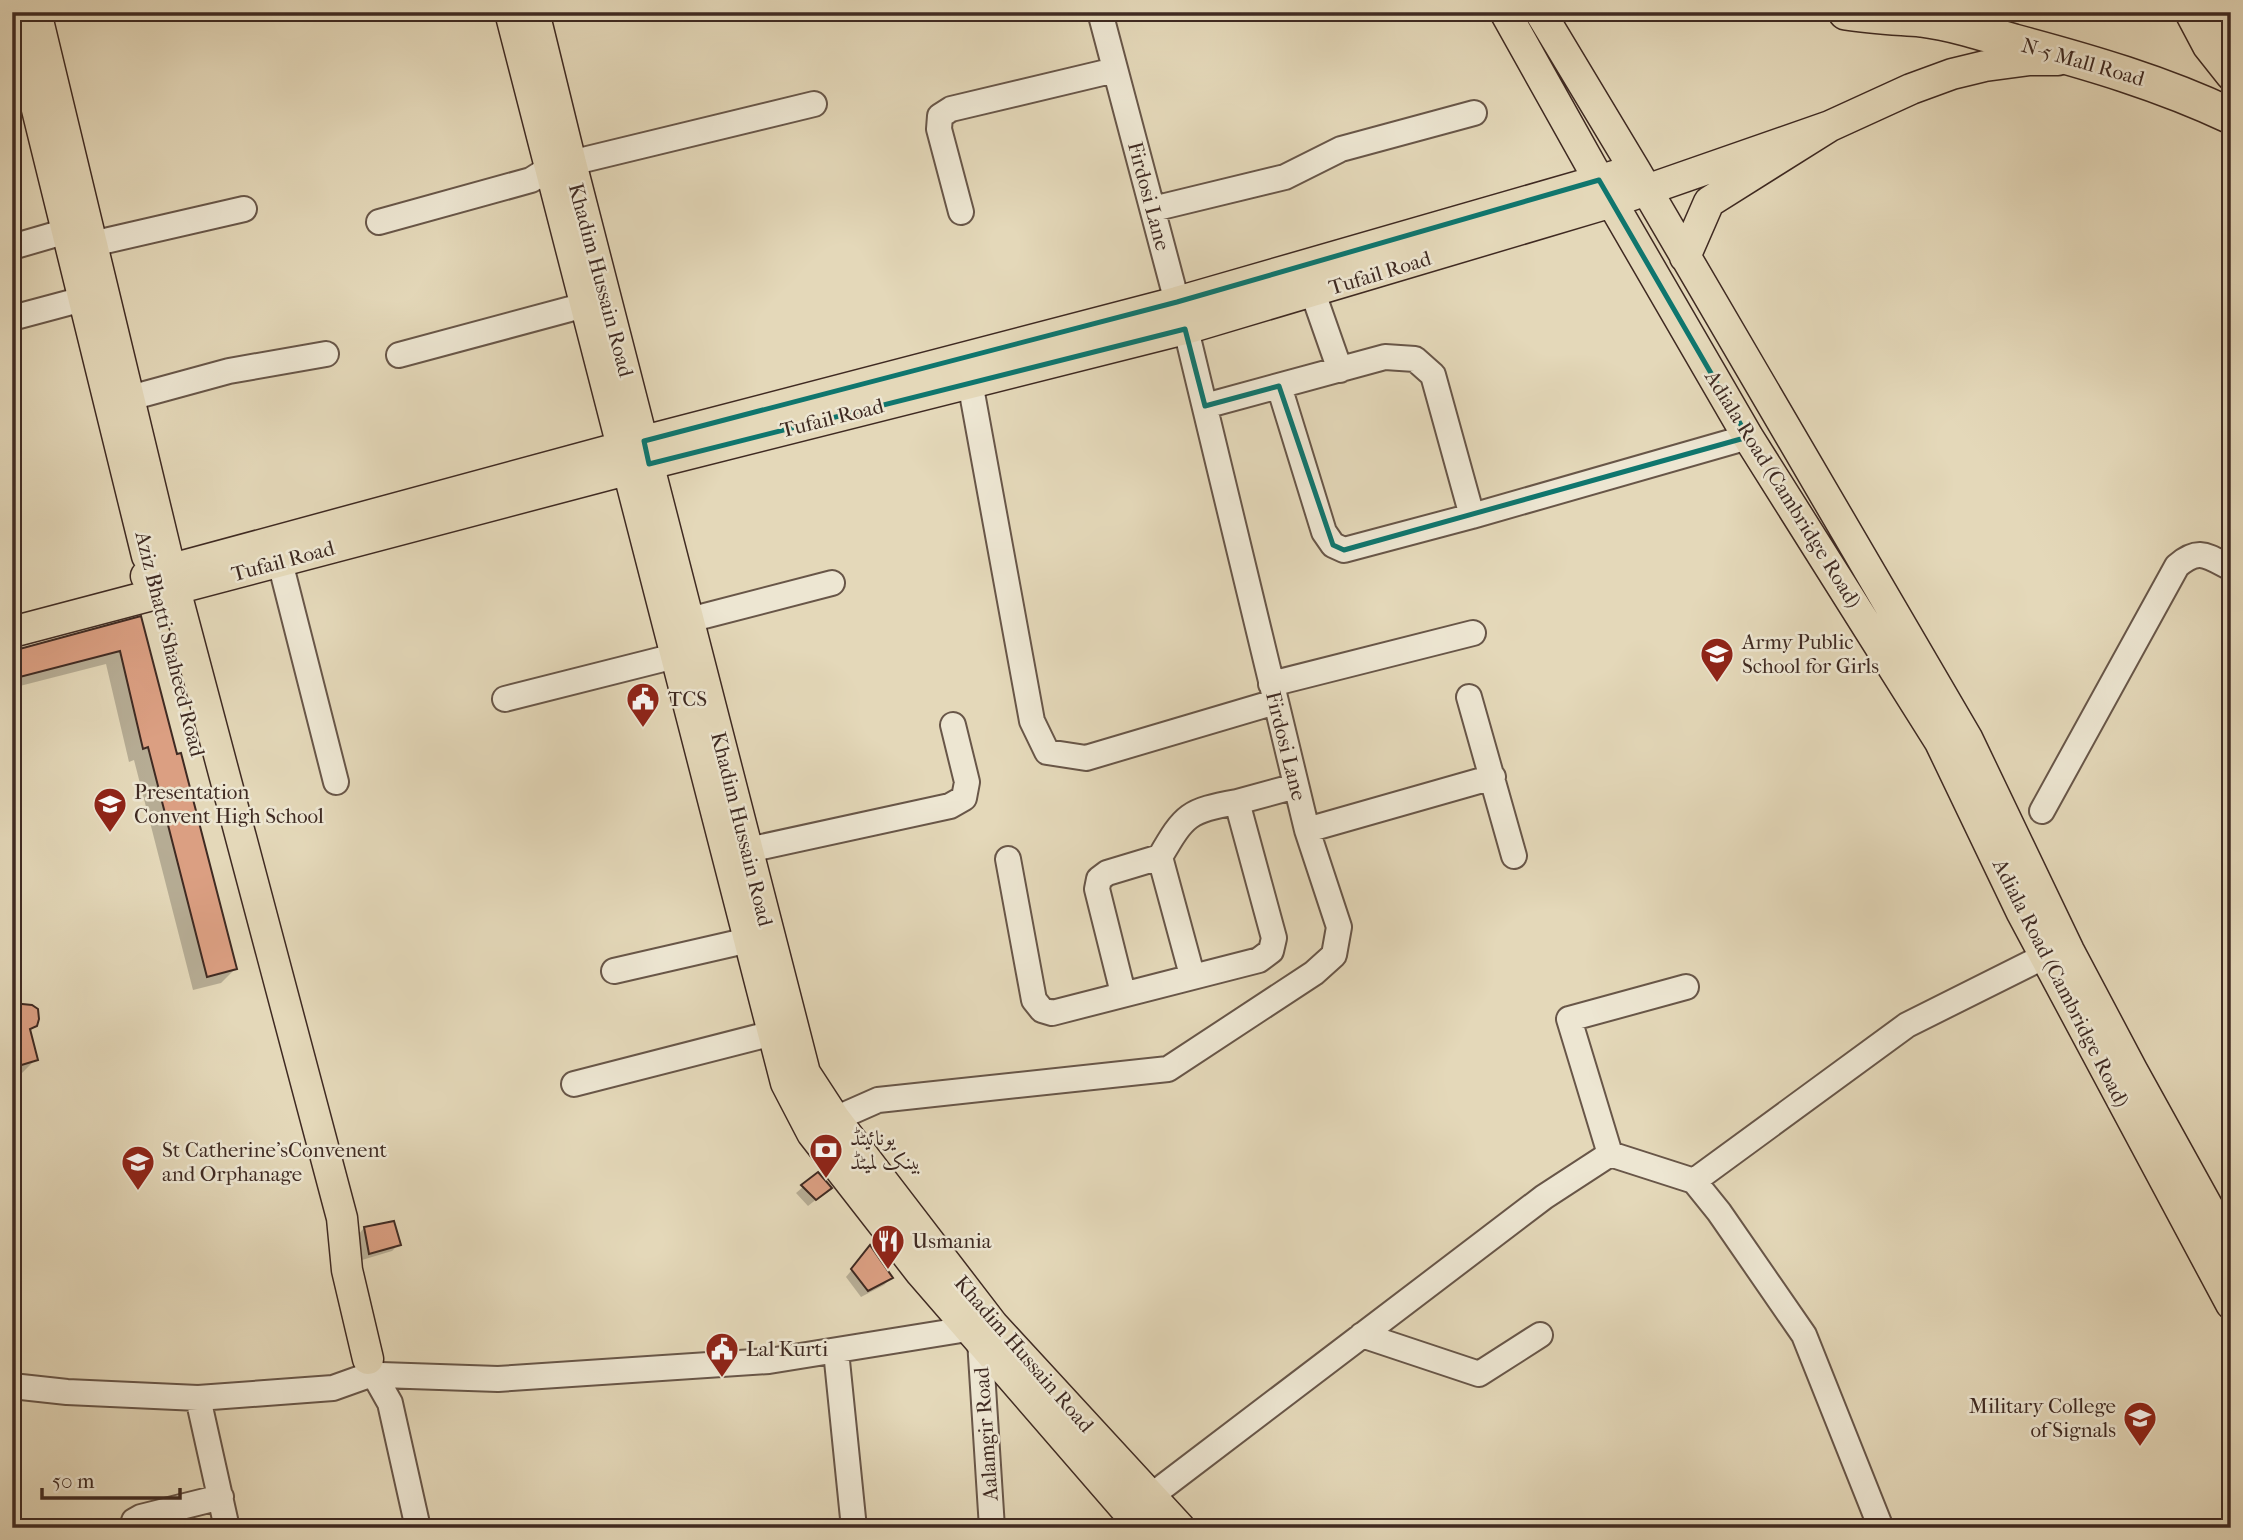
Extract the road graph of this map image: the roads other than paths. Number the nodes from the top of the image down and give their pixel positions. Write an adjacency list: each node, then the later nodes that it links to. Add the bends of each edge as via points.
1 (13, 12): 17 (main road, Aziz Bhatti Shaheed Road)
2 (36, 12): 29 (main road, Aziz Bhatti Shaheed Road)
3 (510, 12): 22 (main road, Khadim Hussain Road)
4 (534, 12): 22 (main road, Khadim Hussain Road)
5 (1100, 12): 15 (street, Firdosi Lane)
6 (1505, 12): 24 (main road, Adiala Road (Cambridge Road))
7 (1540, 12): 23 (main road, Adiala Road (Cambridge Road))
8 (1846, 12): 12 (highway, N-5 Mall Road)
9 (1989, 12): 12 (highway)
10 (2190, 12): 16 (main road)
11 (2215, 12): 13 (main road)
12 (1921, 19): 14 (highway, N-5 Mall Road)
13 (2231, 37)
14 (2080, 59): 20 (highway, N-5 Mall Road); 21 (main road, via 2030,60 1952,74)
15 (1115, 70): 26 (street, Firdosi Lane); 27 (street, via 951,109 940,116 939,129)
16 (2231, 75)
17 (21, 85): 29 (main road, Aziz Bhatti Shaheed Road)
18 (814, 104): 22 (street)
19 (1474, 113): 26 (street, via 1340,149 1285,177)
20 (2231, 116)
21 (1830, 126): 23 (main road, Tufail Road); 31 (main road, via 1709,202)
22 (560, 165): 28 (street, via 531,180); 34 (main road, Khadim Hussain Road); 45 (main road, Khadim Hussain Road)
23 (1641, 180): 24 (main road, Tufail Road); 31 (main road, Adiala Road (Cambridge Road))
24 (1606, 191): 32 (main road, Tufail Road); 35 (main road, Tufail Road); 44 (main road, Adiala Road (Cambridge Road))
25 (244, 209): 29 (street)
26 (1153, 209): 35 (street, Firdosi Lane)
27 (961, 212)
28 (379, 222)
29 (79, 238): 30 (street); 33 (main road, Aziz Bhatti Shaheed Road); 42 (main road, Aziz Bhatti Shaheed Road)
30 (12, 247)
31 (1685, 257): 81 (main road, Adiala Road (Cambridge Road), via 1967,738 2076,963)
32 (1313, 293): 35 (main road, Tufail Road); 39 (street)
33 (83, 299): 36 (street); 49 (main road, Aziz Bhatti Shaheed Road)
34 (585, 305): 38 (street); 45 (main road, Khadim Hussain Road)
35 (1181, 316): 40 (main road, Tufail Road); 43 (street, Firdosi Lane); 45 (main road, Tufail Road)
36 (12, 318)
37 (326, 354): 42 (street, via 229,371)
38 (399, 355)
39 (1340, 370): 41 (street); 46 (street, via 1385,357 1415,359 1433,374)
40 (970, 382): 45 (main road, Tufail Road); 56 (street, via 1032,721 1047,752 1086,758)
41 (1279, 386): 43 (street); 46 (street, via 1324,532 1333,545 1345,550)
42 (130, 398): 49 (main road, Aziz Bhatti Shaheed Road)
43 (1205, 406): 56 (street, Firdosi Lane)
44 (1748, 437): 46 (street); 71 (main road, Adiala Road (Cambridge Road), via 1940,742)
45 (635, 456): 47 (main road, Tufail Road); 49 (main road, Tufail Road); 52 (main road, Khadim Hussain Road); 55 (main road, Khadim Hussain Road)
46 (1472, 516)
47 (280, 562): 49 (main road, Tufail Road); 61 (street)
48 (2231, 568): 64 (street, via 2203,554 2189,556 2177,566)
49 (163, 582): 51 (main road, Tufail Road); 53 (main road, Tufail Road); 87 (main road, Aziz Bhatti Shaheed Road, via 342,1218 346,1270)
50 (832, 583): 52 (street)
51 (12, 615)
52 (688, 620): 66 (main road, Khadim Hussain Road)
53 (12, 632)
54 (1474, 633): 56 (street)
55 (675, 656): 58 (street); 70 (main road, Khadim Hussain Road)
56 (1273, 693): 62 (street, Firdosi Lane)
57 (1469, 697): 60 (street)
58 (505, 699)
59 (953, 724): 66 (street, via 967,782 964,798 950,806)
60 (1493, 777): 65 (street); 67 (street)
61 (336, 782)
62 (1296, 786): 63 (street); 65 (street, Firdosi Lane)
63 (1237, 802): 68 (street, via 1202,808 1179,824); 73 (street, via 1274,938 1271,951 1259,960)
64 (2042, 811)
65 (1307, 830): 78 (street, Firdosi Lane, via 1339,927 1334,955 1314,973 1168,1069 878,1100)
66 (748, 850): 78 (main road, Khadim Hussain Road, via 805,1073)
67 (1514, 856)
68 (1160, 857): 73 (street); 75 (street, via 1099,879 1097,889)
69 (1008, 859): 75 (street, via 1034,1000 1042,1010 1052,1013)
70 (749, 940): 72 (street); 76 (main road, Khadim Hussain Road)
71 (2045, 956): 80 (street, via 1907,1025); 82 (main road, Adiala Road (Cambridge Road))
72 (614, 971)
73 (1192, 975): 75 (street)
74 (1686, 987): 79 (street, via 1569,1019)
75 (1123, 993)
76 (773, 1033): 77 (street); 83 (main road, Khadim Hussain Road, via 786,1083 811,1133 921,1273)
77 (574, 1084)
78 (835, 1119): 83 (main road, Khadim Hussain Road)
79 (1610, 1154): 80 (street); 84 (street, via 1544,1197)
80 (1694, 1181): 99 (street, via 1804,1335)
81 (2231, 1249)
82 (2231, 1304)
83 (981, 1331): 86 (street); 90 (main road, Khadim Hussain Road); 96 (street, Aalamgir Road); 97 (main road, Khadim Hussain Road)
84 (1362, 1335): 85 (street, via 1479,1374); 90 (street)
85 (1540, 1335)
86 (836, 1351): 87 (street, via 769,1361 498,1379); 95 (street)
87 (372, 1373): 89 (street, via 333,1388); 94 (street, via 390,1403)
88 (12, 1387): 89 (street)
89 (198, 1398): 91 (street)
90 (1151, 1496): 98 (main road, Khadim Hussain Road)
91 (221, 1497): 92 (street, via 141,1517); 93 (street)
92 (132, 1528)
93 (227, 1528)
94 (418, 1528)
95 (854, 1528)
96 (992, 1528)
97 (1142, 1528)
98 (1180, 1528)
99 (1881, 1528)

